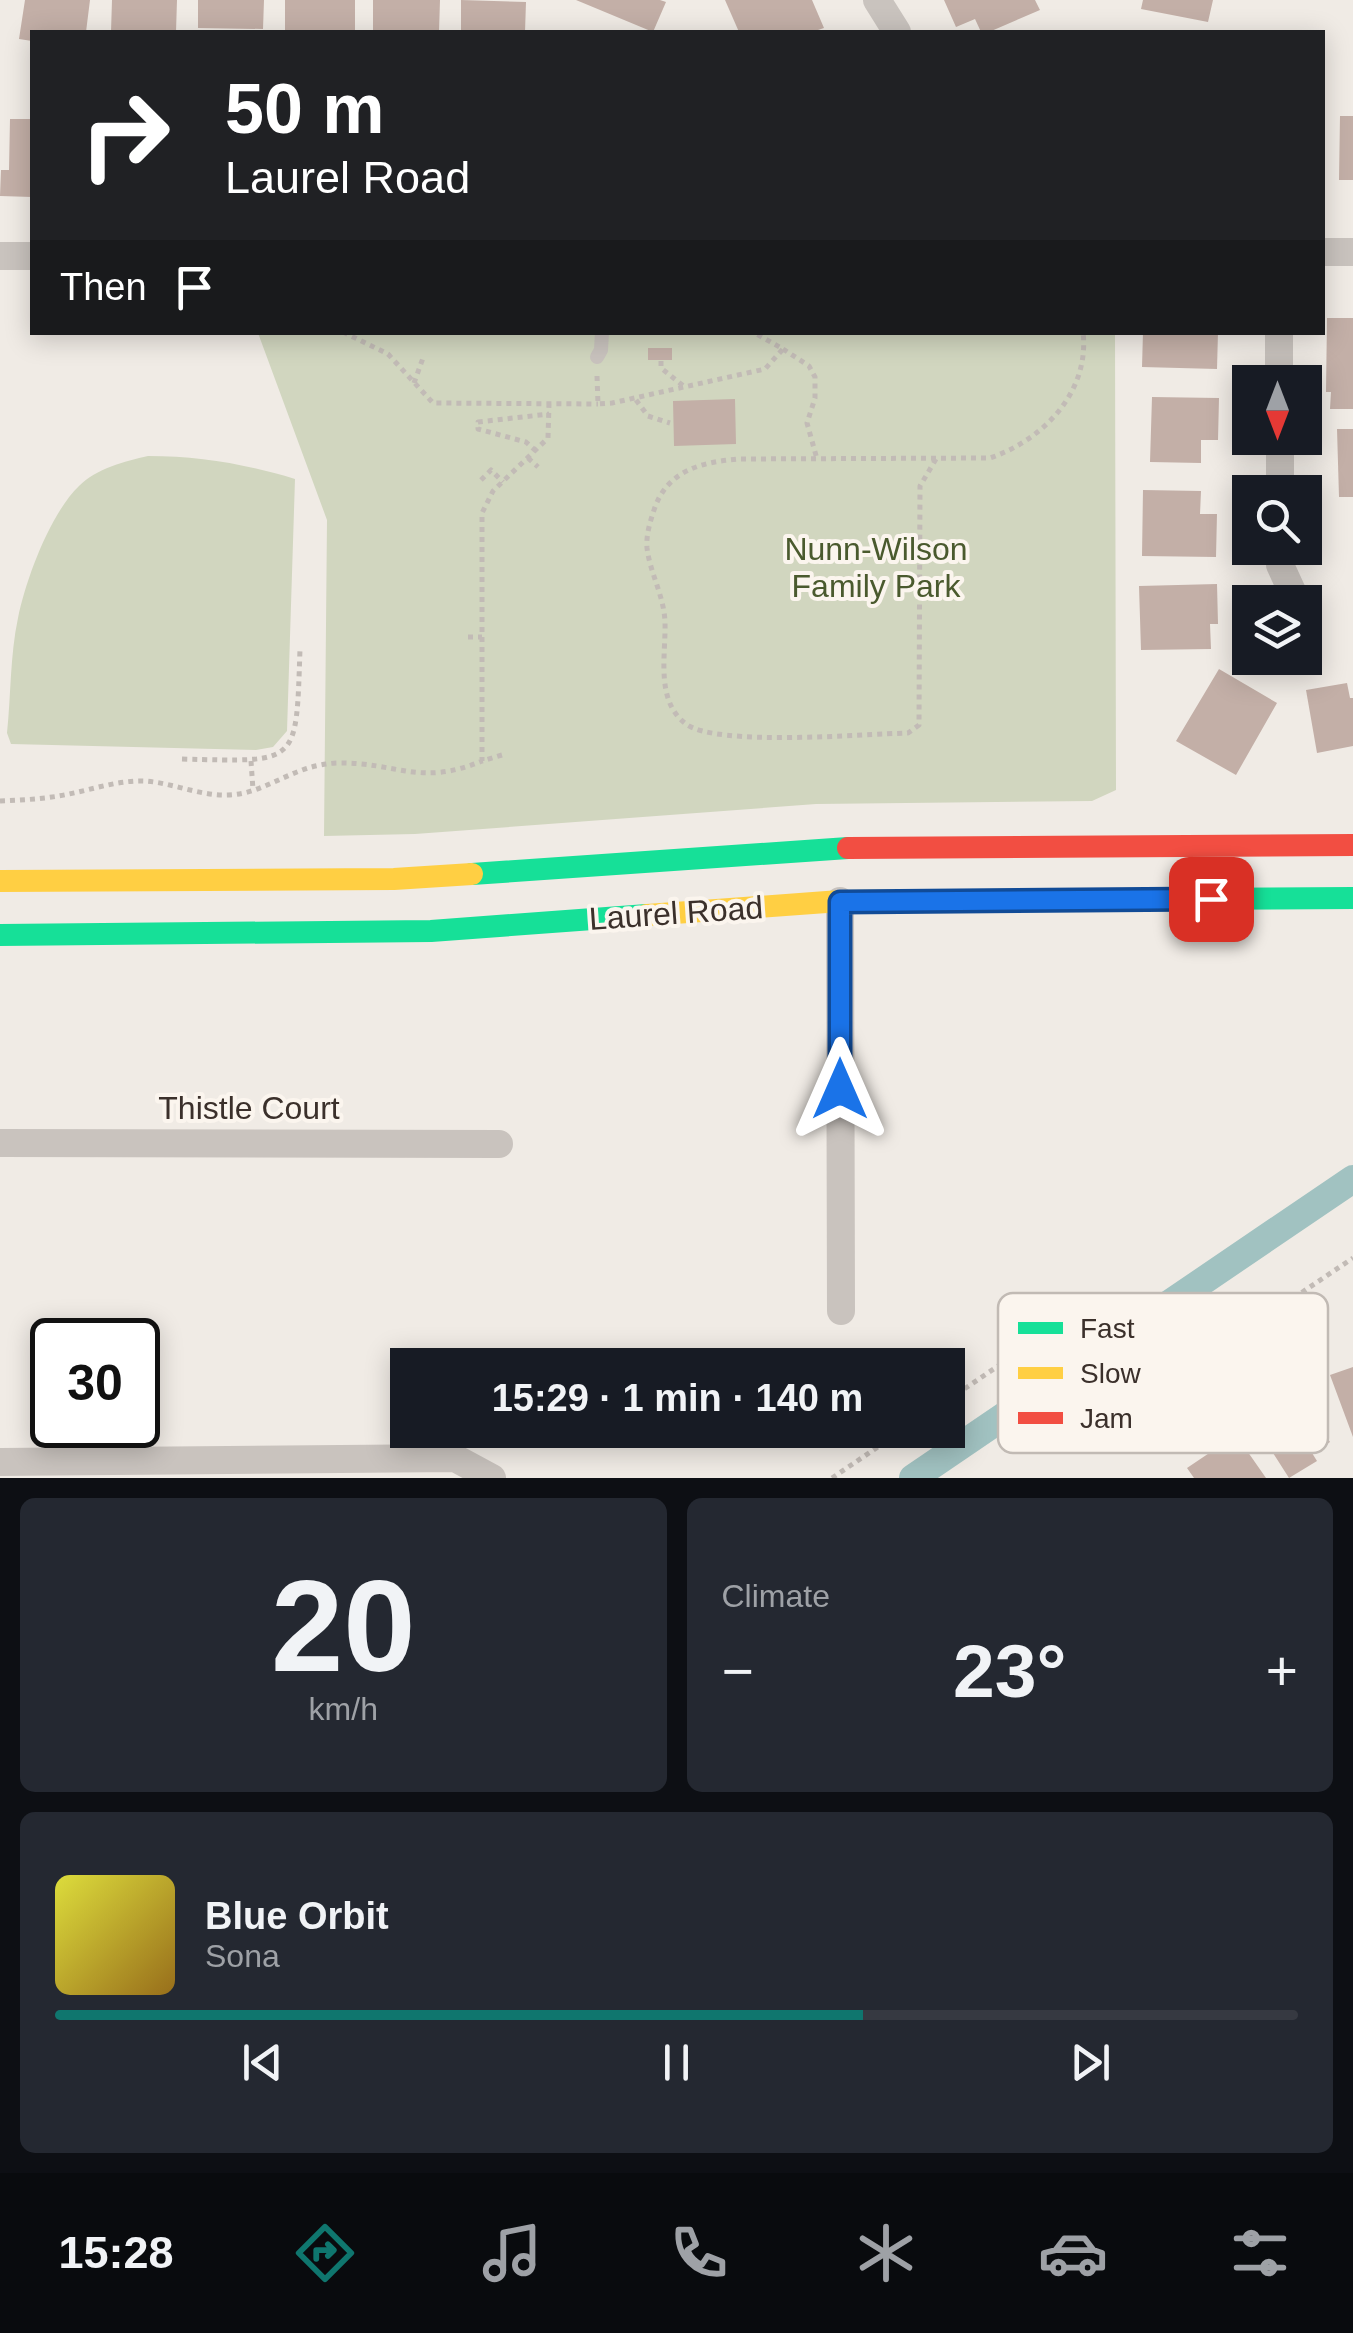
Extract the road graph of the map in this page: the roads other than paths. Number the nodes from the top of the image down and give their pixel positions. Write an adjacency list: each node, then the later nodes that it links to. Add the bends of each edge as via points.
1 (877, 0): 2 (street)
2 (896, 30)
3 (1325, 252): 4 (street)
4 (1353, 252)
5 (0, 256): 6 (street)
6 (30, 256)
7 (602, 335): 9 (lane)
8 (1279, 335): 10 (street)
9 (597, 365)
10 (1280, 365)
11 (1353, 845): 12 (main road, Laurel Road, via 858,847 394,879)
12 (0, 880)
13 (1353, 898): 14 (main road, Laurel Road)
14 (840, 902): 15 (main road, Laurel Road, via 432,931); 18 (street)
15 (0, 934)
16 (0, 1143): 17 (street, Thistle Court)
17 (498, 1144)
18 (840, 1311)
19 (0, 1462): 20 (street, via 456,1458)
20 (492, 1478)

